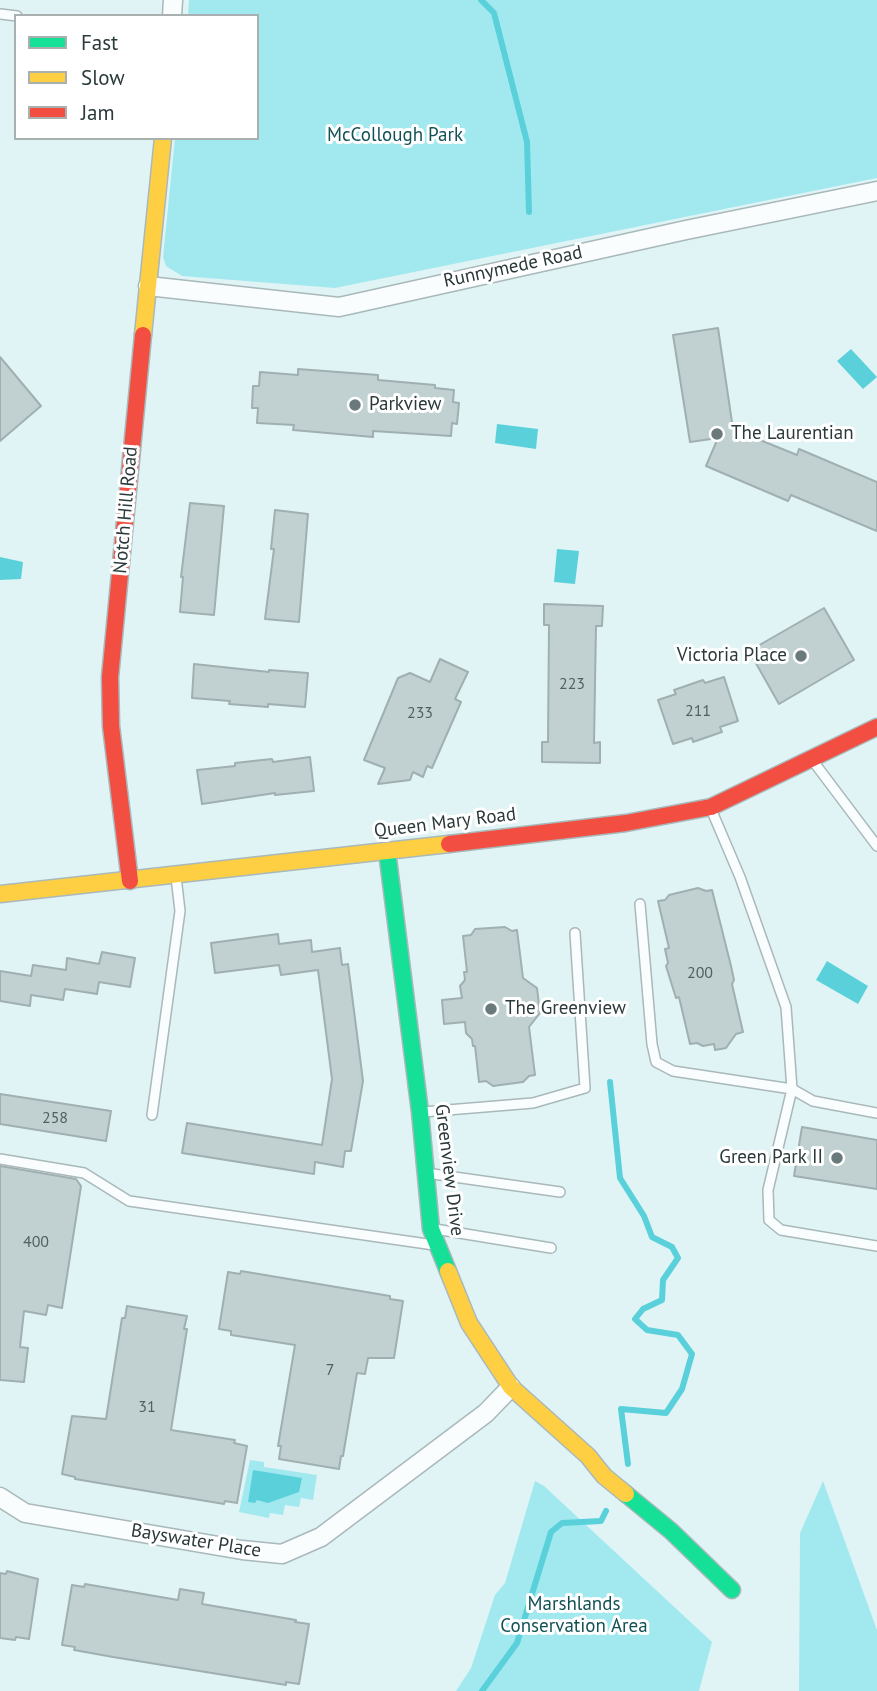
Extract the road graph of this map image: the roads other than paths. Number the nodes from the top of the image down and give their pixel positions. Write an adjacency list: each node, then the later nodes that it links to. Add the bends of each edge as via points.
1 (163, 140): 3 (street, Notch Hill Road)
2 (877, 191): 3 (street, Runnymede Road, via 339,307)
3 (148, 286): 10 (street, Notch Hill Road, via 110,677 111,726)
4 (877, 727): 5 (street, Queen Mary Road)
5 (813, 760): 6 (street, Queen Mary Road); 7 (lane)
6 (711, 807): 8 (street, Queen Mary Road, via 626,823); 14 (lane, via 786,1007)
7 (877, 846)
8 (387, 851): 9 (street, Queen Mary Road); 15 (street, Greenview Drive)
9 (176, 875): 10 (street, Queen Mary Road); 17 (lane, via 180,911)
10 (130, 881): 11 (street, Queen Mary Road)
11 (0, 894)
12 (640, 904): 14 (lane, via 656,1062 673,1071)
13 (575, 933): 15 (lane, via 585,1088 533,1103)
14 (792, 1089): 16 (lane, via 813,1101); 23 (lane, via 768,1190 769,1220 780,1230)
15 (420, 1112): 19 (street, Greenview Drive)
16 (877, 1113)
17 (152, 1115)
18 (0, 1159): 22 (lane, via 83,1173 129,1201)
19 (425, 1172): 20 (lane); 21 (street, Greenview Drive)
20 (560, 1192)
21 (431, 1229): 22 (street, Greenview Drive); 24 (lane)
22 (436, 1245): 25 (street, Greenview Drive, via 469,1323)
23 (877, 1246)
24 (551, 1248)
25 (511, 1387): 26 (street, Bayswater Place, via 486,1413 321,1537 282,1554 25,1513); 27 (street, Greenview Drive)
26 (0, 1497)
27 (732, 1590)

